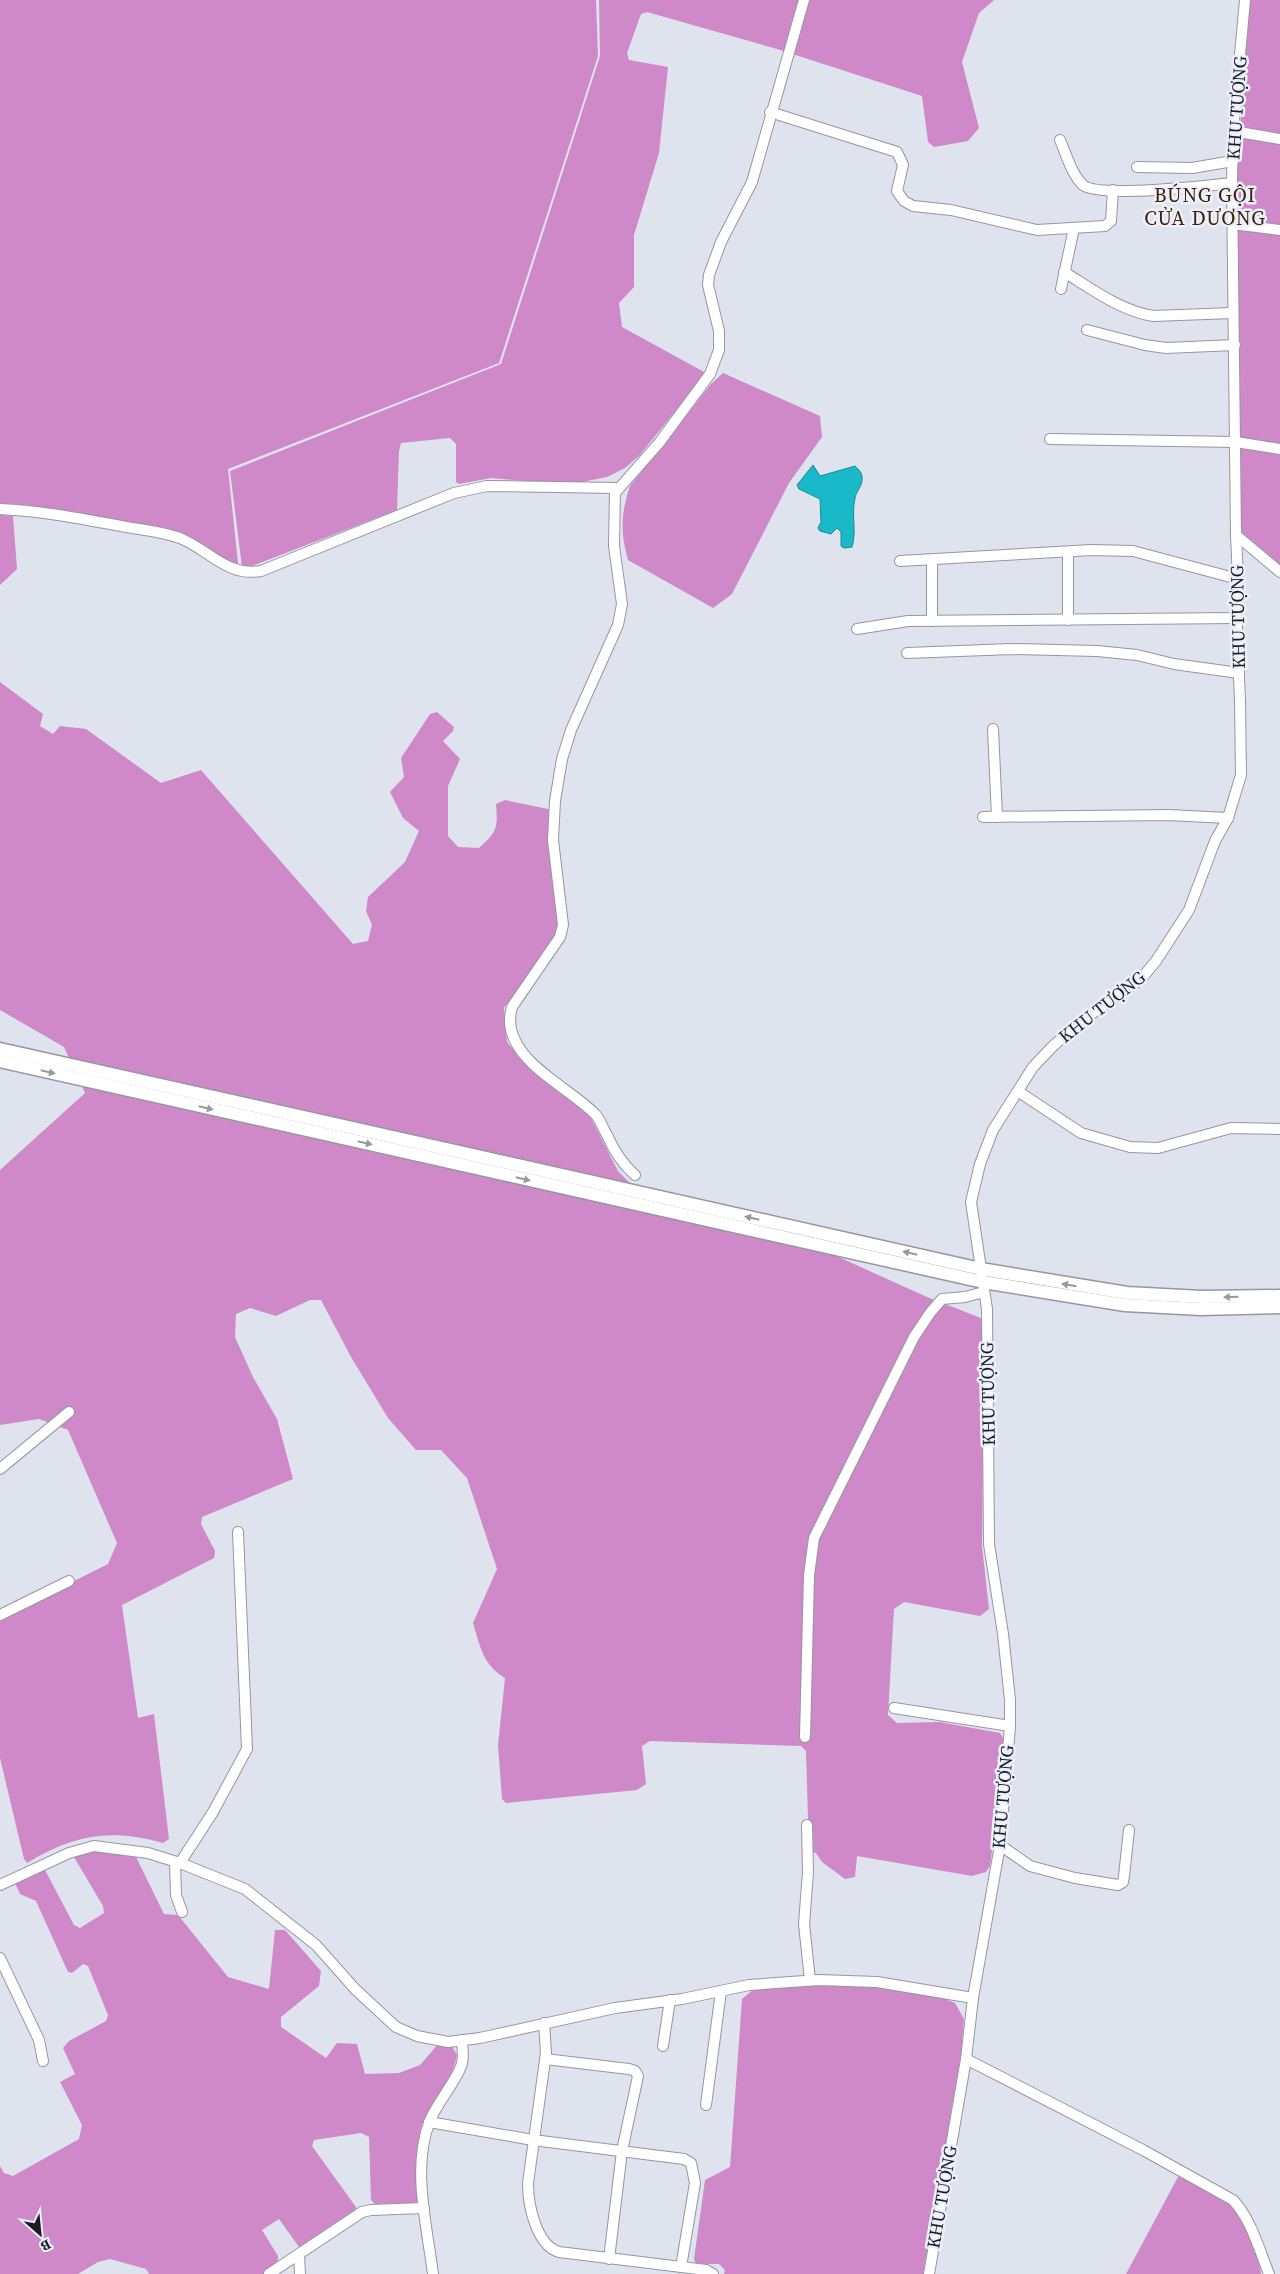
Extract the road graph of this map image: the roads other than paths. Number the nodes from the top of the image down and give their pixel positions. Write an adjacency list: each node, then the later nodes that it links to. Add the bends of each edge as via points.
1 (804, 0): 3 (street)
2 (1245, 0): 4 (street, KHU TƯỢNG)
3 (770, 112): 12 (street, via 897,152 903,165 897,187 899,195 913,206 951,210 1037,230); 22 (street, via 752,182 721,242 709,275 708,285 719,331 719,350 713,368 659,443)
4 (1233, 131): 5 (street); 7 (street, KHU TƯỢNG)
5 (1280, 139)
6 (1060, 140): 10 (street, via 1078,180 1084,186)
7 (1233, 161): 8 (street, via 1192,168); 9 (street, KHU TƯỢNG)
8 (1137, 167)
9 (1232, 184): 10 (street); 11 (street, KHU TƯỢNG)
10 (1113, 190): 12 (street, via 1110,225)
11 (1233, 224): 13 (street); 16 (street, KHU TƯỢNG)
12 (1074, 228): 14 (street)
13 (1280, 230)
14 (1064, 272): 15 (street); 16 (street, via 1142,314)
15 (1061, 290)
16 (1233, 313): 18 (street, KHU TƯỢNG)
17 (1087, 330): 18 (street, via 1152,346)
18 (1235, 346): 20 (street, KHU TƯỢNG)
19 (1050, 439): 20 (street)
20 (1236, 442): 21 (street); 24 (street, KHU TƯỢNG)
21 (1280, 448)
22 (616, 493): 23 (street, via 612,486 478,488 454,493 252,573 223,566 197,546 166,534 74,517); 44 (street, via 614,546 622,604 618,624 562,759 556,801 553,840 563,925 560,937 512,1007 508,1018 510,1030 523,1052 597,1117 616,1154)
23 (0, 509)
24 (1236, 535): 28 (street); 29 (street, KHU TƯỢNG)
25 (1068, 552): 26 (street); 29 (street, via 1133,551); 31 (street)
26 (932, 560): 27 (street); 32 (street)
27 (900, 561)
28 (1280, 572)
29 (1238, 579): 30 (street, KHU TƯỢNG)
30 (1236, 618): 31 (street); 35 (street, KHU TƯỢNG)
31 (1068, 620): 32 (street)
32 (932, 621): 33 (street, via 884,623)
33 (857, 629)
34 (907, 653): 35 (street, via 1012,649 1104,652)
35 (1239, 673): 39 (street, KHU TƯỢNG, via 1241,775)
36 (993, 729): 37 (street)
37 (997, 817): 38 (street); 39 (street, via 1168,815)
38 (983, 818)
39 (1228, 818): 42 (street, KHU TƯỢNG, via 1215,842 1189,910 1150,969 1053,1046 1034,1067)
40 (0, 1049): 45 (main road, one-way to 40)
41 (0, 1061): 45 (main road, one-way to 45)
42 (1019, 1092): 43 (street, via 1081,1133 1130,1147 1158,1148 1231,1128); 45 (street, KHU TƯỢNG, via 993,1130 980,1164 972,1202)
43 (1280, 1129)
44 (635, 1175)
45 (983, 1281): 46 (main road, one-way to 45, via 1202,1298); 47 (main road, via 1125,1305 1201,1309); 54 (street, KHU TƯỢNG, via 987,1309 989,1544 1003,1634); 55 (street, via 965,1297 942,1299 930,1313 886,1391 814,1538 808,1576)
46 (1280, 1296)
47 (1280, 1307)
48 (69, 1412): 49 (street)
49 (0, 1469)
50 (238, 1532): 59 (street, via 247,1749 213,1812)
51 (69, 1581): 52 (street)
52 (0, 1615)
53 (894, 1708): 54 (street)
54 (1010, 1726): 58 (street, KHU TƯỢNG)
55 (805, 1737)
56 (807, 1826): 63 (street, via 804,1924)
57 (1129, 1830): 58 (street, via 1124,1876 1118,1885 1030,1866)
58 (1000, 1845): 65 (street, KHU TƯỢNG)
59 (178, 1862): 60 (street, via 148,1853 94,1846 69,1853); 61 (street, via 176,1895); 68 (street, via 245,1889 316,1946 354,1989 396,2027 418,2036 448,2042)
60 (0, 1885)
61 (182, 1912)
62 (0, 1958): 72 (street, via 39,2040)
63 (810, 1980): 64 (street, via 749,1985); 65 (street, via 877,1982)
64 (721, 1991): 66 (street); 73 (street)
65 (973, 1998): 71 (street, KHU TƯỢNG)
66 (670, 2000): 67 (street); 69 (street)
67 (544, 2023): 68 (street); 70 (street)
68 (462, 2040): 74 (street, via 462,2064)
69 (663, 2046)
70 (545, 2059): 75 (street); 76 (street, via 635,2071 638,2076)
71 (966, 2059): 85 (street, KHU TƯỢNG); 86 (street, via 1233,2200 1248,2222)
72 (43, 2061)
73 (706, 2105)
74 (429, 2122): 75 (street); 77 (street, via 423,2146)
75 (533, 2140): 76 (street); 79 (street, via 528,2197 546,2244 559,2252)
76 (622, 2151): 79 (street); 80 (street, via 684,2159 691,2163 695,2183)
77 (424, 2208): 78 (street, via 362,2212); 83 (street)
78 (299, 2255): 81 (street); 82 (street)
79 (609, 2259): 80 (street)
80 (681, 2267): 84 (street)
81 (269, 2274)
82 (300, 2274)
83 (433, 2274)
84 (713, 2274)
85 (929, 2274)
86 (1269, 2274)

